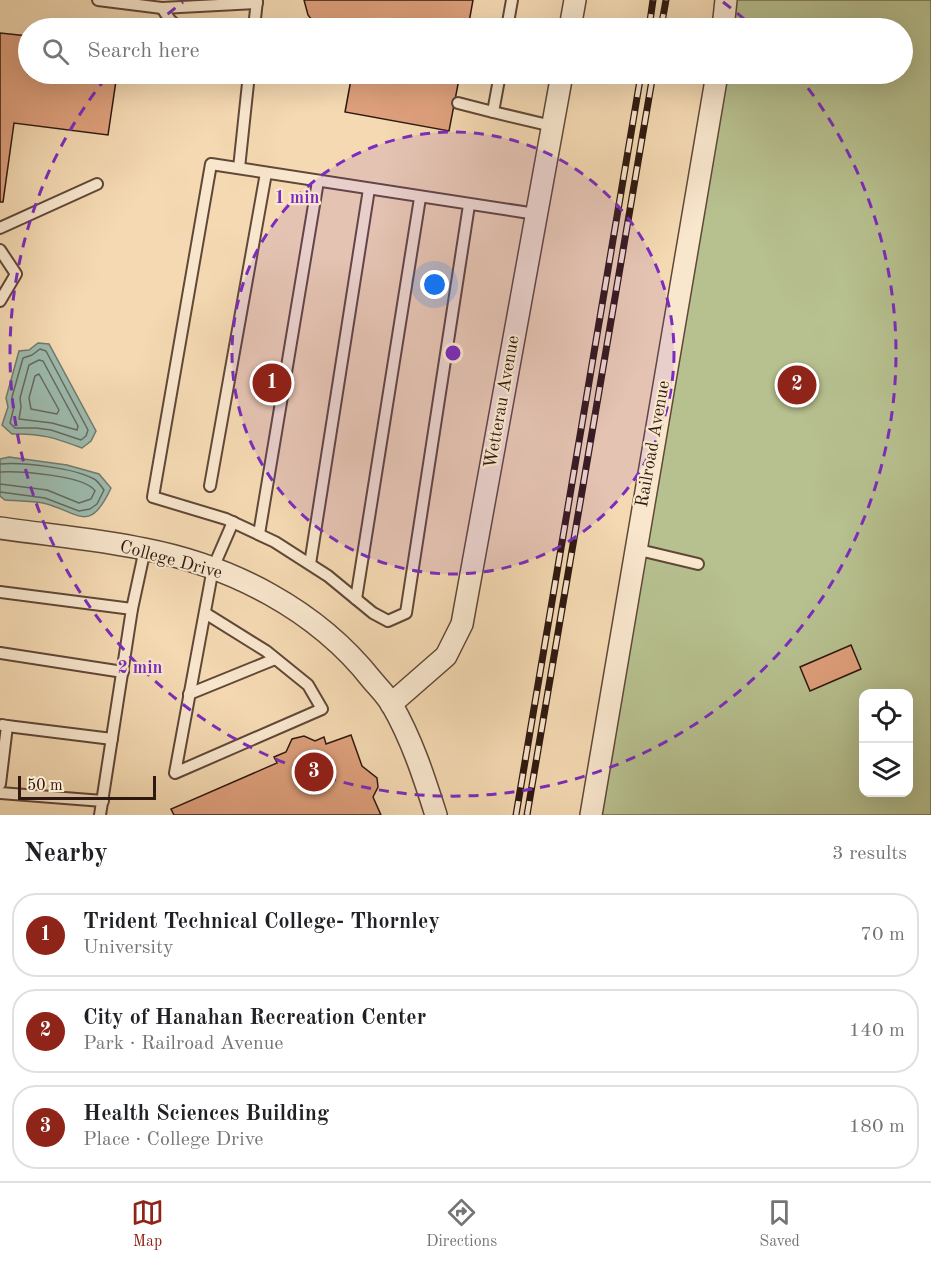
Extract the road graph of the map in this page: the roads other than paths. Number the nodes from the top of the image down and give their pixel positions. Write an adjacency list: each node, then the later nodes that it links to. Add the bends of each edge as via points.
1 (98, 0): 6 (lane)
2 (512, 0): 9 (lane)
3 (575, 0): 10 (street)
4 (726, 0): 11 (street)
5 (257, 2): 6 (lane); 8 (lane)
6 (162, 8): 7 (lane)
7 (169, 18)
8 (255, 18)
9 (509, 18)
10 (572, 18)
11 (724, 18)
12 (248, 84): 19 (lane)
13 (498, 84): 17 (lane)
14 (560, 84): 18 (street, Wetterau Avenue)
15 (715, 84): 35 (street, Railroad Avenue)
16 (458, 103): 17 (lane)
17 (493, 112): 18 (lane)
18 (552, 126): 26 (street, Wetterau Avenue)
19 (239, 168): 20 (lane); 31 (lane, via 211,164 153,497)
20 (266, 173): 21 (lane); 30 (lane)
21 (318, 181): 23 (lane); 33 (lane)
22 (98, 184): 27 (lane)
23 (369, 189): 24 (lane); 36 (lane)
24 (420, 198): 25 (lane); 40 (lane)
25 (469, 205): 26 (lane); 40 (lane, via 406,613 388,621)
26 (536, 214): 47 (street, Wetterau Avenue, via 462,624 446,656)
27 (0, 228)
28 (0, 250): 29 (lane, via 15,274)
29 (0, 301)
30 (210, 486)
31 (233, 522): 33 (lane); 38 (lane)
32 (0, 528): 34 (street, College Drive)
33 (259, 534): 36 (lane)
34 (145, 549): 38 (street, College Drive); 41 (lane)
35 (635, 549): 37 (lane); 55 (street, Railroad Avenue)
36 (310, 564): 40 (lane)
37 (698, 564)
38 (213, 568): 42 (lane); 47 (street, College Drive, via 282,601 320,627 355,658)
39 (0, 592): 41 (lane)
40 (356, 599)
41 (132, 609): 45 (lane)
42 (205, 613): 44 (lane); 46 (lane)
43 (0, 653): 45 (lane)
44 (275, 659): 46 (lane); 46 (lane, via 308,685 322,709 175,773)
45 (123, 672): 49 (lane)
46 (189, 694)
47 (391, 704): 54 (street, College Drive, via 417,757)
48 (3, 725): 49 (lane); 50 (lane)
49 (112, 739): 52 (lane)
50 (0, 783)
51 (0, 793): 52 (lane)
52 (102, 801): 53 (lane)
53 (100, 815)
54 (436, 815)
55 (591, 815)

